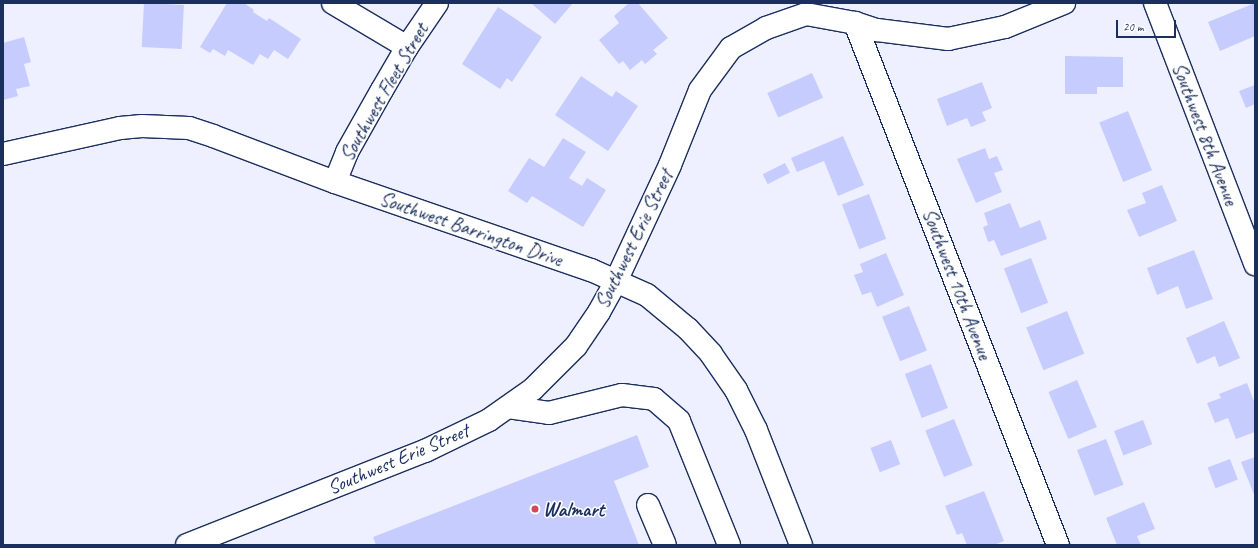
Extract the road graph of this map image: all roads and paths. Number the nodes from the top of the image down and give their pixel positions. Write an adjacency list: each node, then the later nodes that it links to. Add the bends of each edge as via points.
1 (333, 3): 6 (street)
2 (437, 3): 6 (street, Southwest Fleet Street)
3 (1064, 3): 5 (street, Southwest Erie Street, via 1005,27 948,39 877,30)
4 (1155, 3): 9 (street, Southwest 8th Avenue)
5 (855, 23): 10 (street, Southwest Erie Street, via 806,14 766,28 732,48 700,90 670,165); 17 (street, Southwest 10th Avenue)
6 (407, 47): 8 (street, Southwest Fleet Street, via 347,152)
7 (3, 154): 8 (street, Southwest Barrington Drive, via 120,128 189,128)
8 (335, 182): 10 (street, Southwest Barrington Drive, via 591,270)
9 (1255, 264)
10 (616, 281): 11 (street, Southwest Erie Street, via 576,346 533,389); 16 (street, Southwest Barrington Drive, via 647,295 665,308 711,354 736,390 756,430)
11 (508, 406): 13 (street, Southwest Erie Street, via 489,420 426,451); 15 (street, via 549,412 622,395 654,399 679,421)
12 (648, 505): 14 (street)
13 (187, 545)
14 (665, 545)
15 (729, 545)
16 (801, 545)
17 (1058, 545)

